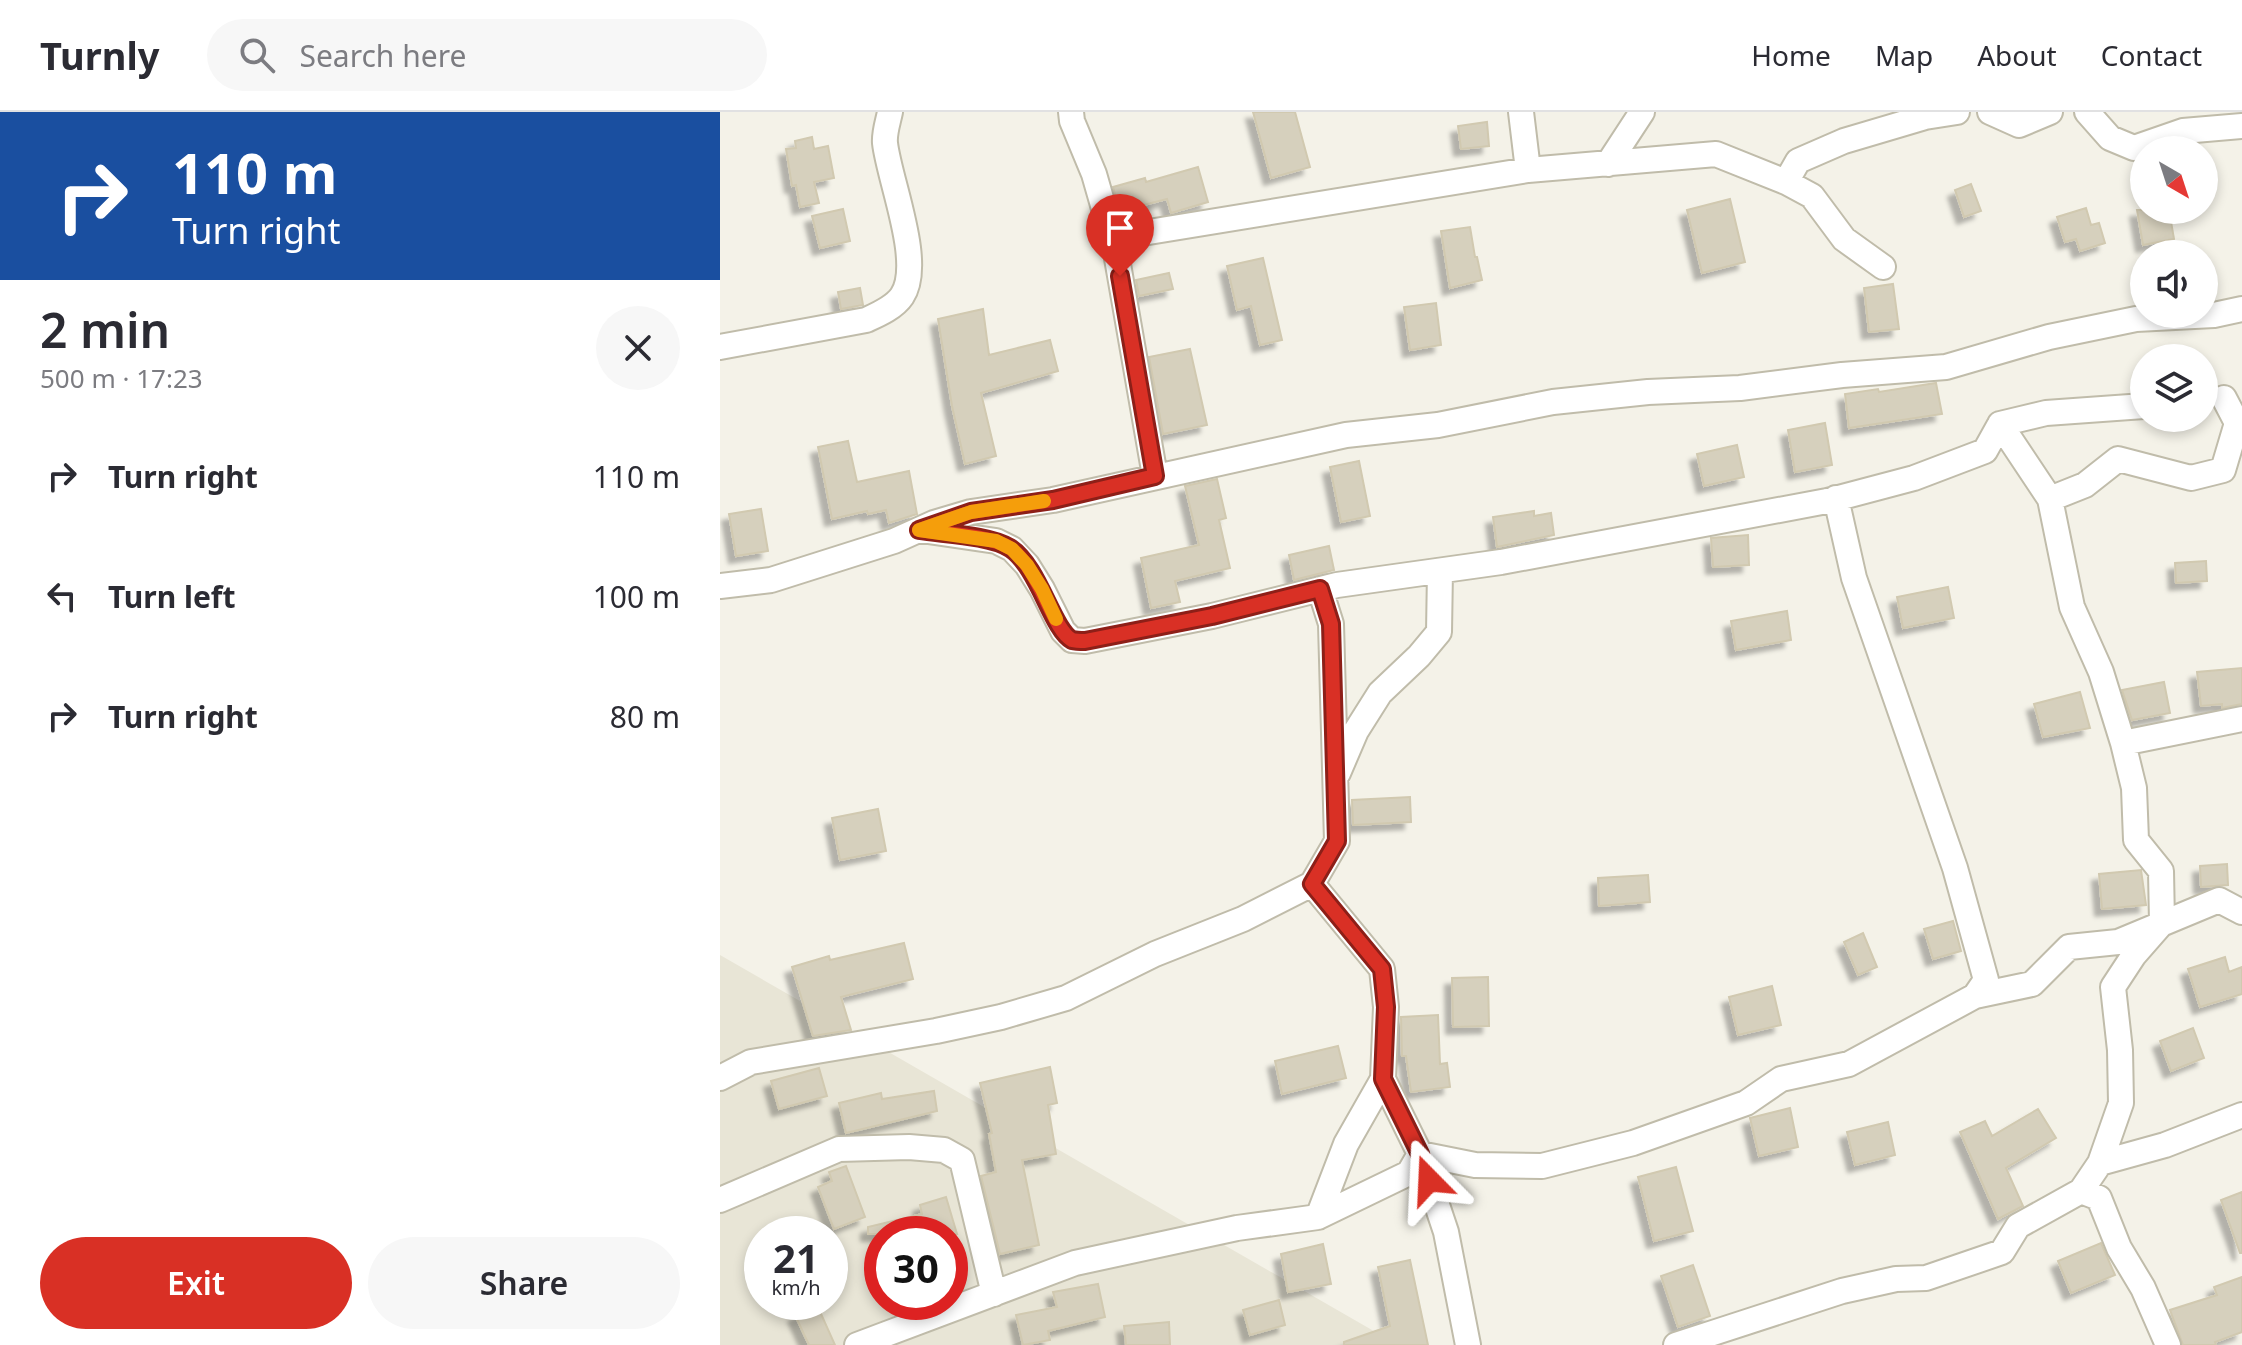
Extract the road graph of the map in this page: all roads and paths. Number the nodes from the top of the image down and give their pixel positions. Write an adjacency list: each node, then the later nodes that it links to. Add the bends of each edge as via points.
1 (890, 112): 16 (street, via 884,141 908,255 902,297 866,320)
2 (1071, 112): 13 (street)
3 (1521, 112): 11 (street)
4 (1642, 112): 10 (street)
5 (1957, 112): 12 (street, via 1844,141 1798,161)
6 (1990, 112): 7 (street, via 2019,125)
7 (2050, 112)
8 (2087, 112): 9 (street, via 2110,138 2134,148 2183,131)
9 (2242, 126)
10 (1608, 164): 11 (street); 12 (street, via 1716,154)
11 (1528, 170): 13 (street)
12 (1786, 182): 14 (street, via 1812,196 1844,239)
13 (1112, 238): 20 (street)
14 (1883, 267)
15 (2242, 309): 20 (street, via 2136,319 1946,367 1553,402 1438,425 1346,435)
16 (720, 347)
17 (2223, 401): 22 (street, via 2237,423 2223,470 2191,478 2118,459 2085,485)
18 (2130, 407): 19 (street, via 2046,413)
19 (2000, 424): 21 (street, via 1985,451 1914,478); 22 (street)
20 (1155, 476): 23 (street, via 971,512)
21 (1836, 498): 24 (street); 33 (street, via 1872,634 1955,868 1986,980)
22 (2050, 499): 28 (street, via 2072,607 2101,672)
23 (919, 530): 25 (street, via 771,580); 26 (street, via 996,541 1012,549 1072,640 1212,616)
24 (1440, 571): 26 (street); 29 (street, via 1439,632 1380,693)
25 (720, 586)
26 (1320, 589): 29 (street, via 1331,624)
27 (2242, 719): 28 (street)
28 (2123, 743): 32 (street, via 2134,788 2136,840 2161,871)
29 (1335, 779): 30 (street, via 1337,841)
30 (1312, 884): 34 (street, via 1066,998 936,1031 751,1062); 35 (street, via 1382,969)
31 (2242, 912): 32 (street, via 2219,900)
32 (2162, 923): 33 (street, via 2118,942 2069,947 2032,984); 38 (street, via 2113,987 2121,1103)
33 (1975, 996): 37 (street, via 1849,1064 1781,1079 1746,1103 1633,1143 1542,1166 1475,1165)
34 (720, 1078)
35 (1383, 1079): 37 (street); 41 (street, via 1346,1144)
36 (2242, 1115): 38 (street)
37 (1420, 1154): 41 (street, via 1409,1173); 44 (street, via 1446,1232)
38 (2100, 1163): 39 (street)
39 (2081, 1191): 45 (street, via 2018,1226 2002,1252 1926,1278 1842,1291); 46 (street, via 2099,1198)
40 (720, 1200): 42 (street, via 839,1149 944,1150 962,1160)
41 (1318, 1217): 42 (street, via 1237,1228 1075,1263)
42 (994, 1294): 43 (street)
43 (857, 1345)
44 (1468, 1345)
45 (1676, 1345)
46 (2168, 1345)

